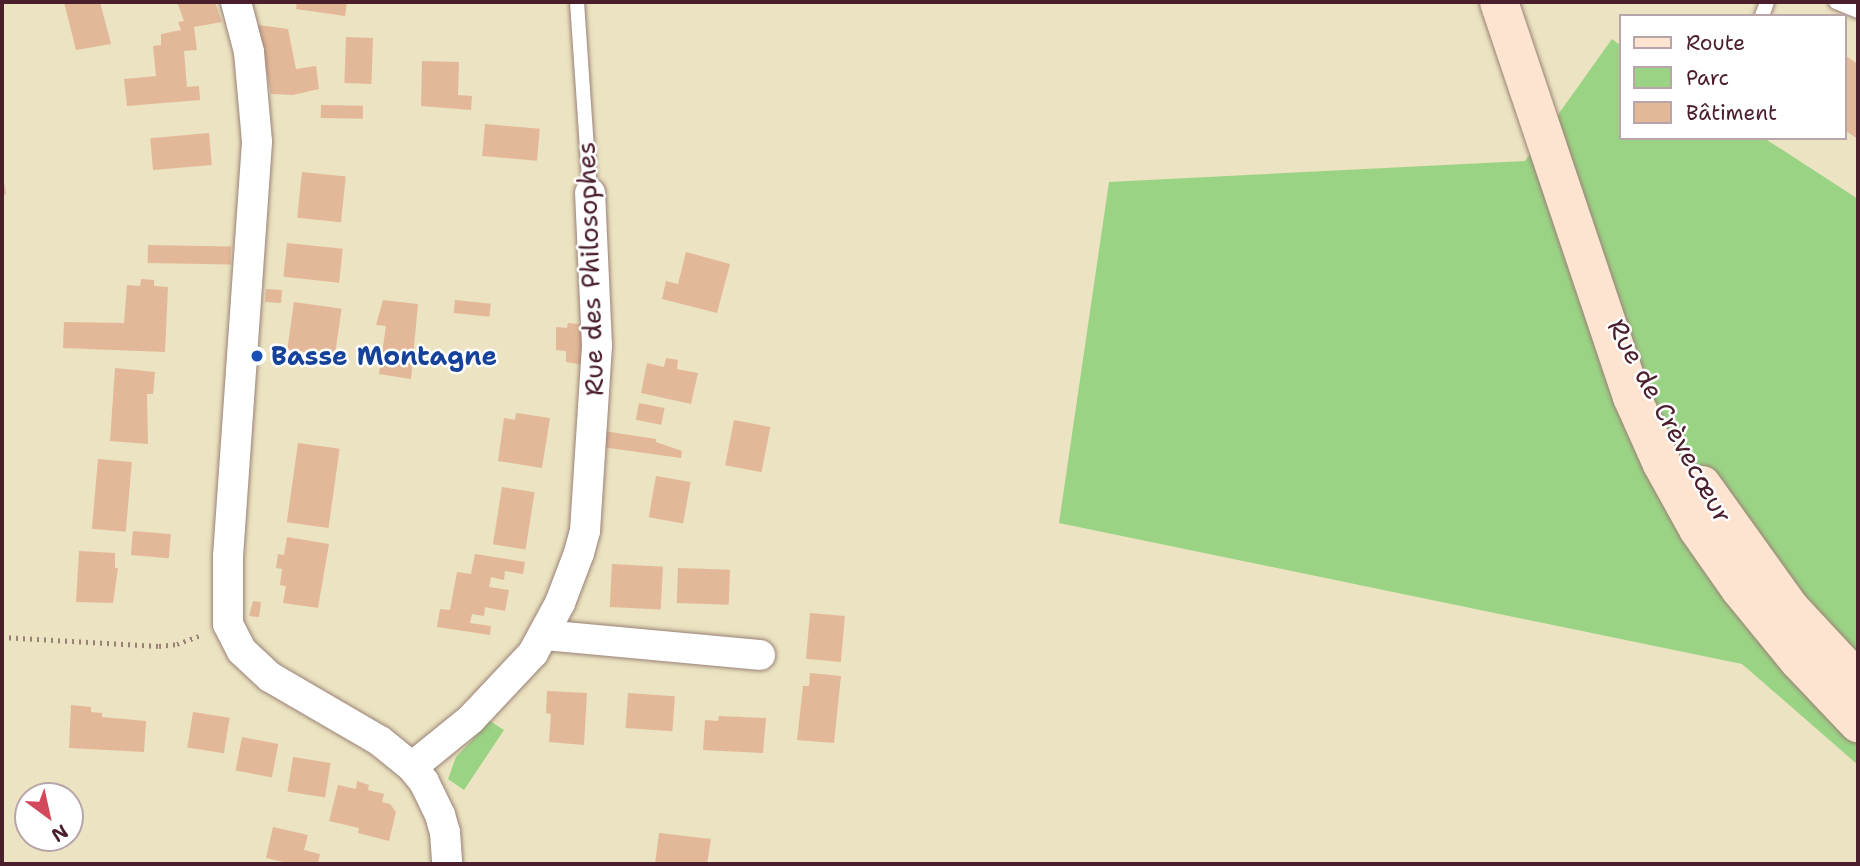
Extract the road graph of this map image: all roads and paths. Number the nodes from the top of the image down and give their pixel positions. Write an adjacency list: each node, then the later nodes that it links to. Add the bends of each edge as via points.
1 (236, 2): 8 (street, via 249,52 257,142 228,556)
2 (577, 2): 6 (lane, Rue des Philosophes)
3 (1499, 2): 7 (main road, Rue de Crèvecœur)
4 (1837, 6): 5 (lane)
5 (1858, 11)
6 (590, 192): 9 (street, Rue des Philosophes, via 597,346 584,531 572,575)
7 (1596, 285): 12 (main road, Rue de Crèvecœur, via 1667,427 1718,510 1790,608); 13 (main road, Rue de Crèvecœur, via 1632,397 1698,529 1769,626)
8 (228, 624): 10 (path, via 191,640 159,646); 14 (street, via 253,663 270,677 380,741)
9 (544, 635): 11 (street); 14 (street, Rue des Philosophes, via 519,671 471,719)
10 (2, 637)
11 (760, 655)
12 (1858, 681)
13 (1858, 723)
14 (412, 767): 15 (street, via 440,815)
15 (447, 864)

